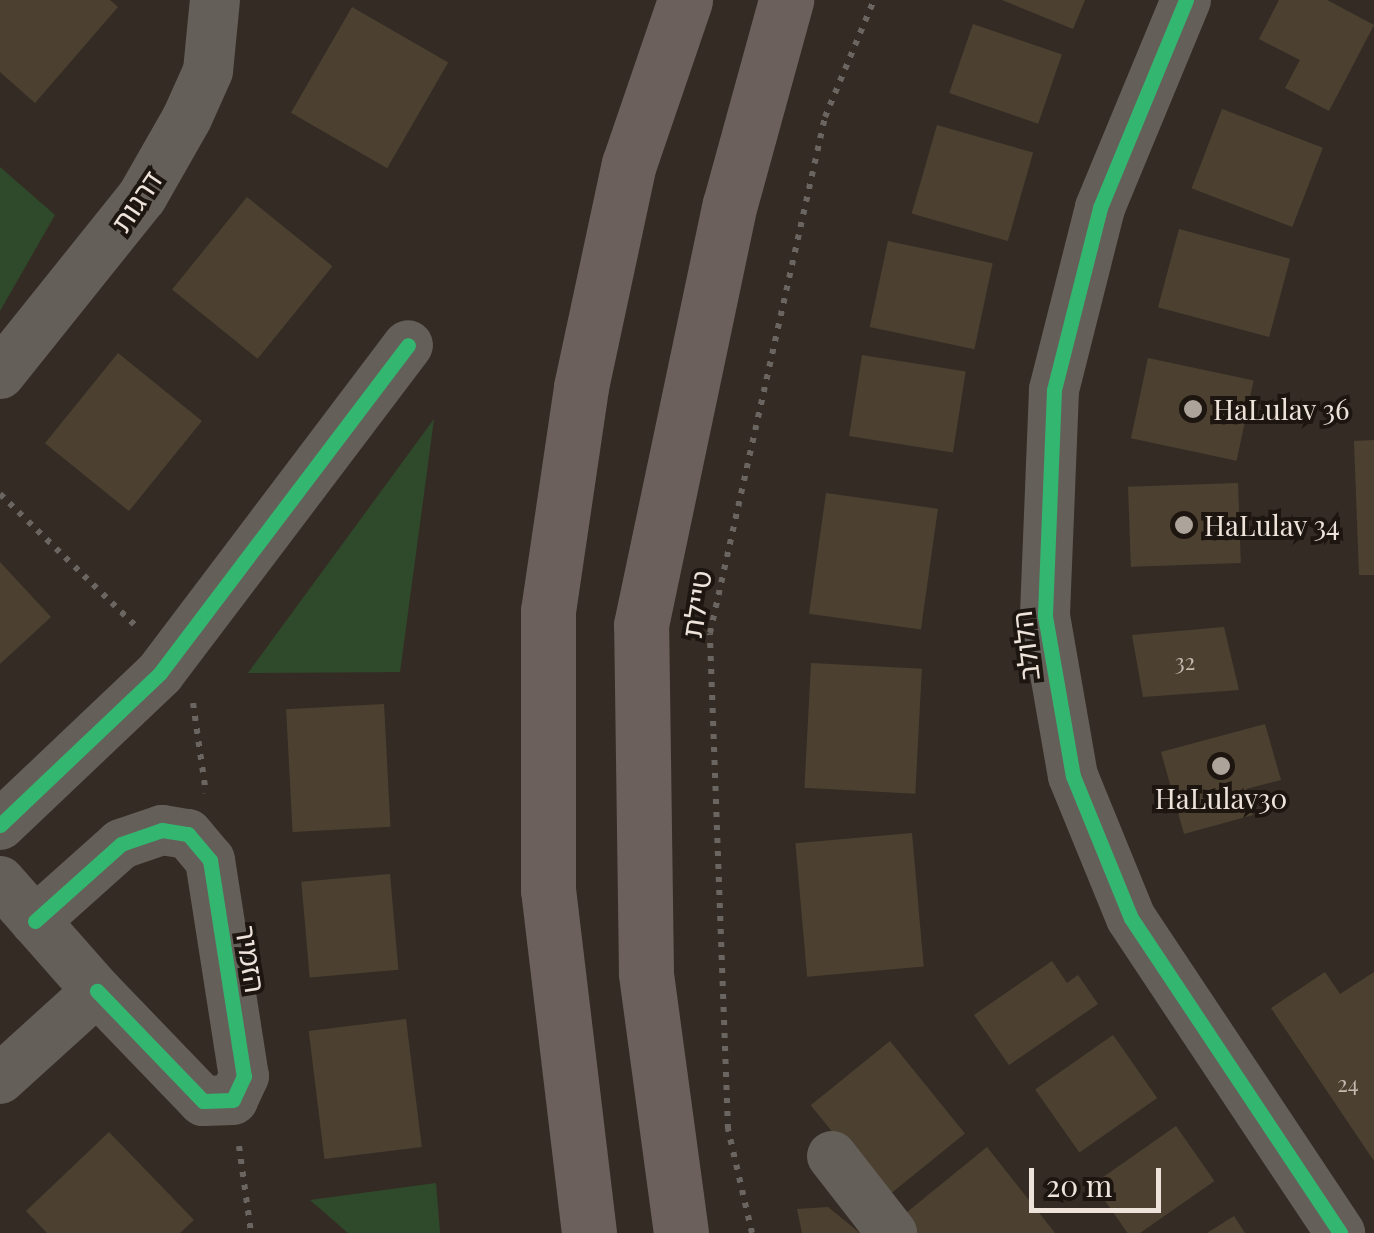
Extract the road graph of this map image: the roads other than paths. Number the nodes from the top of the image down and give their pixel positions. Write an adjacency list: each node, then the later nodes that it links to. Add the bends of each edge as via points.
1 (216, 0): 6 (street, דרגות, via 208,72 142,197)
2 (684, 0): 13 (main road, via 629,164 580,387 548,610 548,890)
3 (786, 0): 14 (main road, via 730,204 641,626 646,973)
4 (1186, 0): 16 (street, הלולב, via 1100,208 1054,390 1045,616 1072,776 1132,918)
5 (408, 344): 7 (street, via 160,673)
6 (0, 374)
7 (0, 825)
8 (0, 881): 9 (street)
9 (35, 922): 10 (street); 10 (street, הזמיר, via 121,844 162,830 188,834 210,860 244,1076 232,1100 203,1102)
10 (96, 991): 11 (street)
11 (0, 1079)
12 (832, 1156): 15 (street)
13 (589, 1233)
14 (681, 1233)
15 (892, 1233)
16 (1340, 1233)

